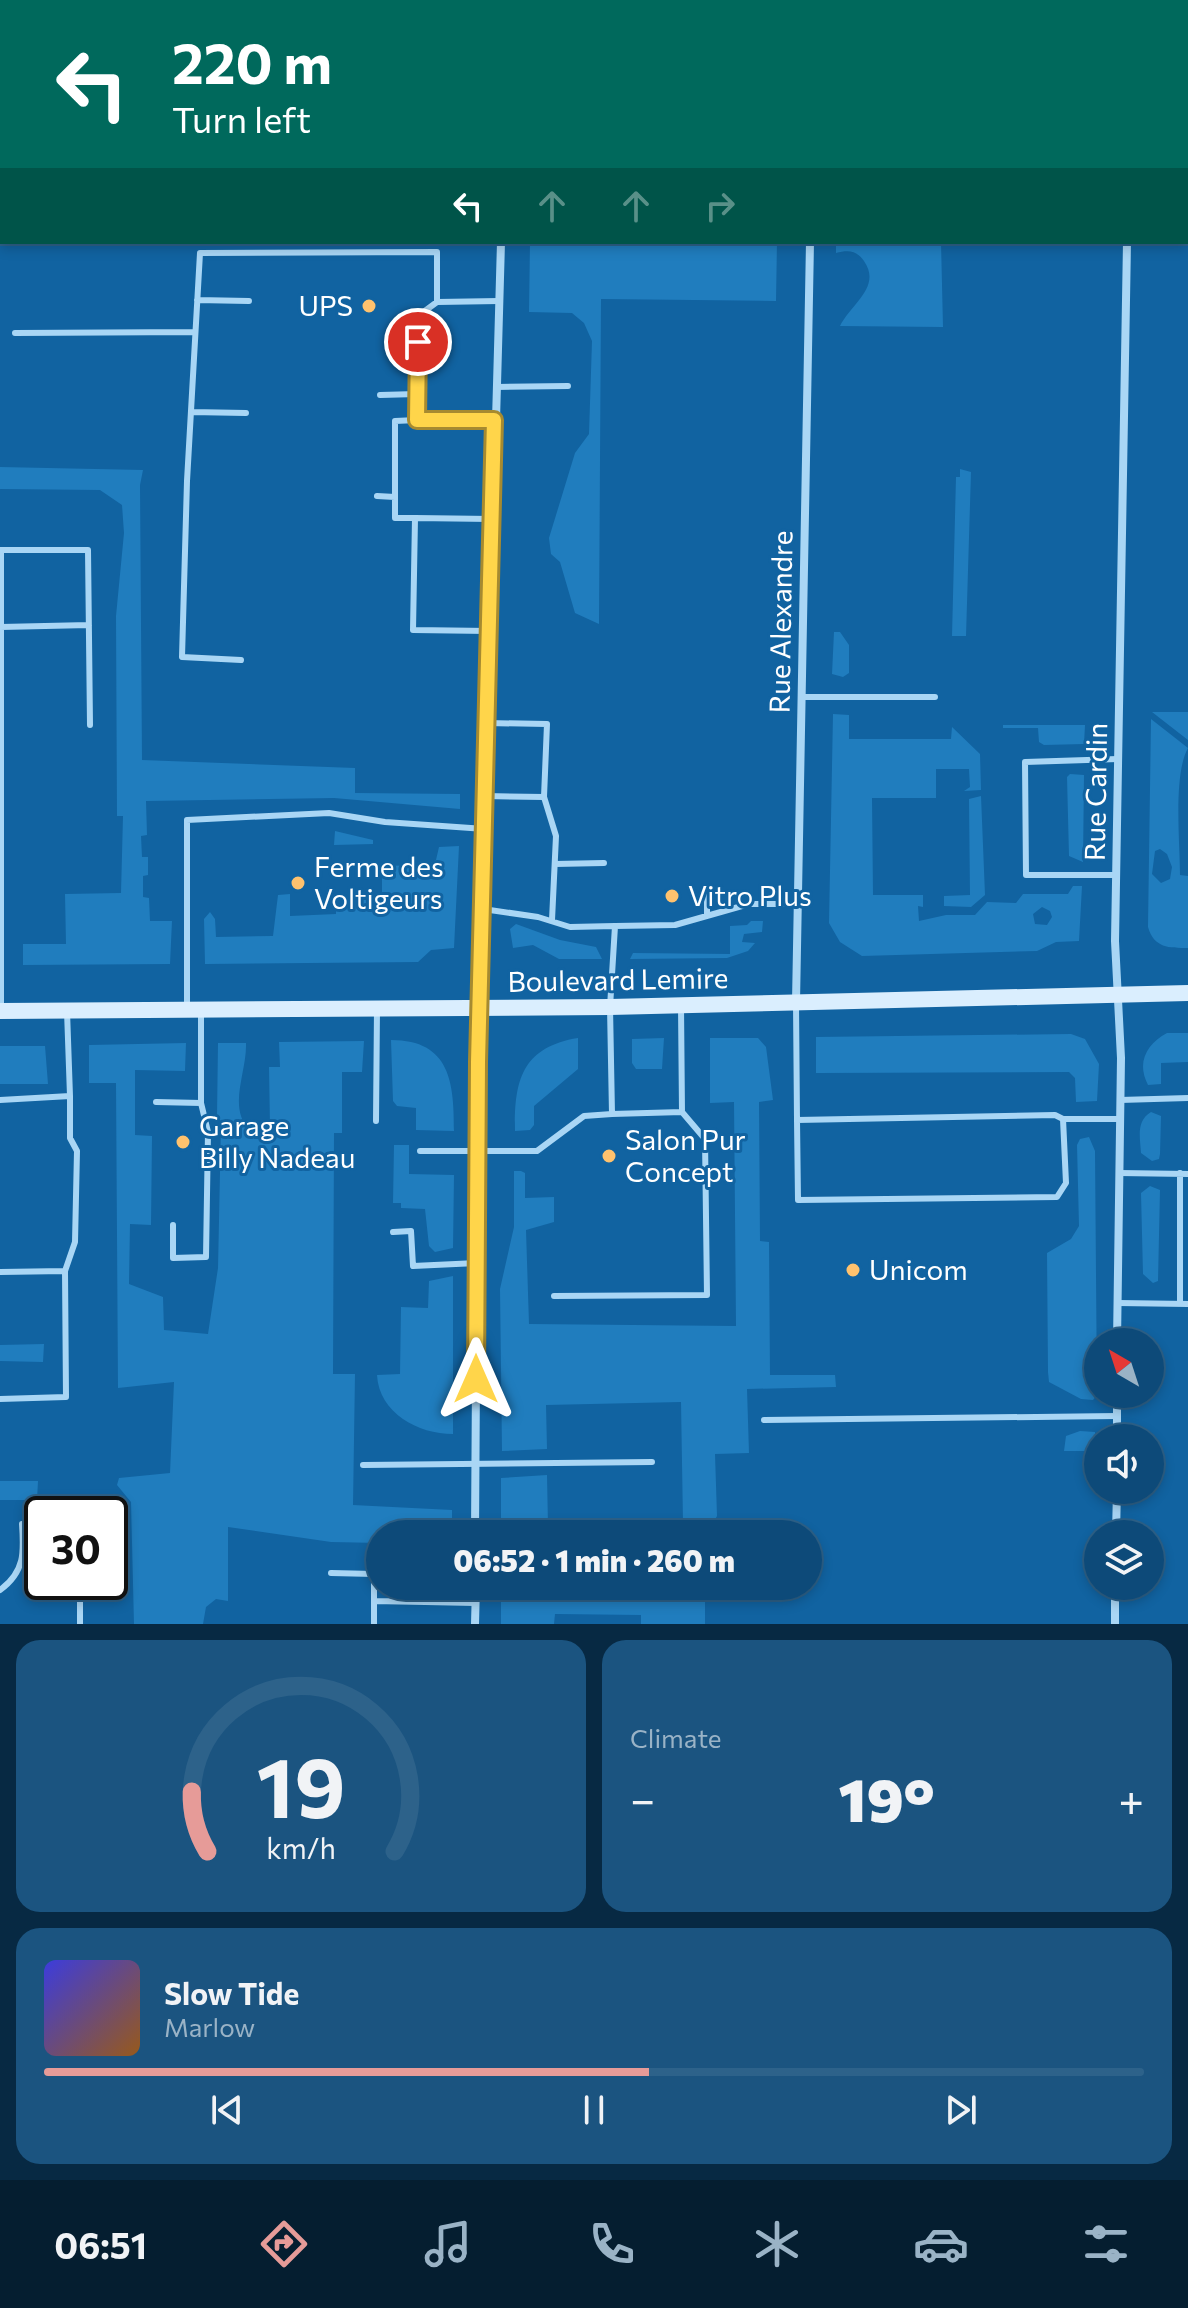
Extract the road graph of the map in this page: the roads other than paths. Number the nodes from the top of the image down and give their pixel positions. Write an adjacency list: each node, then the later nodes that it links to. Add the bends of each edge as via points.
1 (501, 244): 6 (street)
2 (810, 244): 26 (street, Rue Alexandre)
3 (1127, 244): 30 (street, Rue Cardin)
4 (197, 300): 5 (lane); 7 (lane, via 200,253 437,252); 8 (lane)
5 (249, 301)
6 (499, 301): 7 (lane); 11 (street)
7 (437, 302): 12 (lane, via 418,316)
8 (195, 332): 9 (lane); 14 (lane)
9 (15, 333)
10 (568, 386): 11 (lane)
11 (496, 387): 17 (street)
12 (417, 394): 13 (lane); 16 (lane)
13 (380, 395)
14 (191, 412): 15 (lane); 25 (lane, via 182,657)
15 (246, 413)
16 (417, 420): 17 (lane); 19 (lane, via 395,421)
17 (494, 420): 21 (street)
18 (377, 496): 19 (lane)
19 (395, 497): 20 (lane, via 395,518)
20 (415, 518): 21 (lane); 24 (lane, via 413,630)
21 (491, 519): 24 (street)
22 (89, 625): 23 (lane); 23 (lane, via 88,550 1,550); 29 (lane)
23 (1, 627): 51 (lane)
24 (489, 631): 28 (street)
25 (241, 660)
26 (802, 697): 27 (lane); 38 (street, Rue Alexandre)
27 (935, 697)
28 (487, 723): 31 (street); 32 (lane, via 547,724)
29 (90, 725)
30 (1118, 759): 36 (street, Rue Cardin); 36 (lane, via 1025,762 1026,875)
31 (485, 796): 32 (lane); 33 (street)
32 (544, 797): 35 (lane, via 556,836)
33 (485, 829): 39 (street); 50 (lane, via 329,813 187,820)
34 (604, 863): 35 (lane)
35 (555, 864): 41 (lane)
36 (1116, 875): 44 (street, Rue Cardin)
37 (707, 892): 40 (lane)
38 (798, 904): 40 (lane, via 749,904); 45 (street, Rue Alexandre)
39 (483, 909): 41 (lane); 47 (street)
40 (707, 916): 42 (lane, via 675,925)
41 (552, 920): 42 (lane, via 570,927)
42 (615, 926): 48 (lane)
43 (1188, 993): 44 (main road, Boulevard Lemire)
44 (1118, 995): 45 (main road, Boulevard Lemire); 56 (street, Rue Cardin)
45 (796, 1003): 46 (main road, Boulevard Lemire); 63 (lane)
46 (681, 1005): 48 (main road, Boulevard Lemire); 59 (lane)
47 (480, 1007): 48 (main road, Boulevard Lemire); 49 (main road, Boulevard Lemire); 66 (street)
48 (610, 1007): 60 (lane)
49 (377, 1008): 50 (main road, Boulevard Lemire); 64 (lane)
50 (194, 1010): 52 (main road, Boulevard Lemire); 58 (lane)
51 (1, 1011): 52 (main road, Boulevard Lemire)
52 (67, 1011): 53 (lane)
53 (70, 1096): 55 (lane); 73 (lane, via 70,1138 77,1151 76,1218)
54 (1188, 1098): 56 (lane)
55 (0, 1100)
56 (1120, 1100): 62 (street, Rue Cardin)
57 (156, 1102): 58 (lane)
58 (201, 1103): 70 (lane, via 208,1132 206,1257 173,1258)
59 (682, 1112): 60 (lane); 75 (lane, via 705,1139 707,1295)
60 (612, 1114): 66 (lane, via 584,1116 537,1151)
61 (1063, 1119): 62 (lane); 63 (lane, via 1055,1115); 63 (lane, via 1066,1183 1057,1197 798,1200)
62 (1119, 1119): 67 (street, Rue Cardin)
63 (797, 1120)
64 (376, 1121)
65 (420, 1151): 66 (lane)
66 (477, 1153): 72 (street)
67 (1119, 1173): 68 (lane); 76 (street, Rue Cardin)
68 (1180, 1173): 69 (lane); 77 (lane)
69 (1188, 1174)
70 (173, 1225)
71 (393, 1232): 72 (lane, via 411,1231 413,1266)
72 (477, 1263): 87 (street)
73 (65, 1271): 74 (lane); 80 (lane, via 66,1397)
74 (0, 1272)
75 (554, 1296)
76 (1118, 1303): 77 (lane); 79 (street, Rue Cardin)
77 (1180, 1304): 78 (lane)
78 (1188, 1304)
79 (1117, 1328)
80 (0, 1399)
81 (1117, 1408): 82 (street)
82 (1117, 1416): 83 (lane); 84 (street)
83 (764, 1420)
84 (1117, 1424)
85 (652, 1462): 87 (lane)
86 (363, 1465): 87 (lane)
87 (475, 1466): 88 (street)
88 (475, 1520)
89 (22, 1524): 91 (lane, via 20,1571)
90 (331, 1573): 94 (lane, via 374,1574)
91 (0, 1590)
92 (80, 1600): 96 (lane)
93 (1115, 1600): 99 (street)
94 (374, 1601): 95 (lane); 97 (lane)
95 (476, 1603): 98 (street)
96 (80, 1624)
97 (374, 1624)
98 (475, 1624)
99 (1115, 1624)

